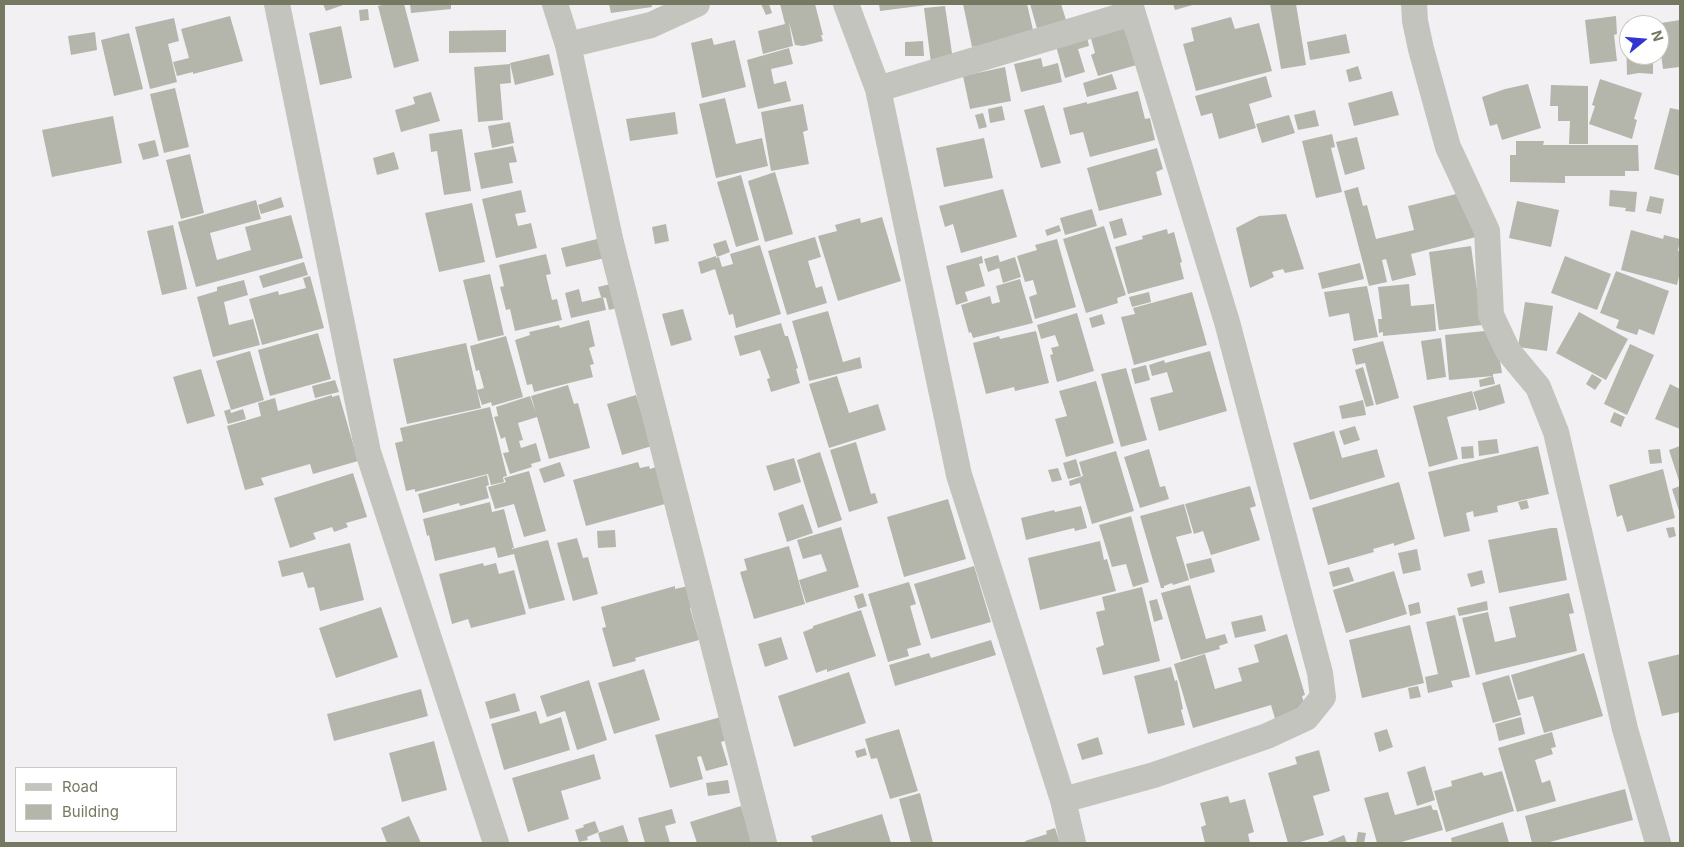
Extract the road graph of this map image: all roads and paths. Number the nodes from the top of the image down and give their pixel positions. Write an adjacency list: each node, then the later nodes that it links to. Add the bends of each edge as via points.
1 (277, 4): 10 (street, via 368,452)
2 (555, 4): 7 (street)
3 (697, 4): 7 (street, via 652,25)
4 (846, 4): 8 (street)
5 (1414, 4): 13 (street, via 1421,49 1448,147 1487,231 1491,315 1508,351 1538,387 1556,432 1625,728)
6 (1131, 8): 8 (street); 9 (street, via 1227,322 1320,673 1323,697 1306,718 1267,736 1154,775)
7 (568, 45): 11 (street, via 611,243)
8 (878, 89): 9 (street, via 959,475)
9 (1063, 800): 12 (street)
10 (496, 843)
11 (764, 843)
12 (1073, 843)
13 (1658, 843)

